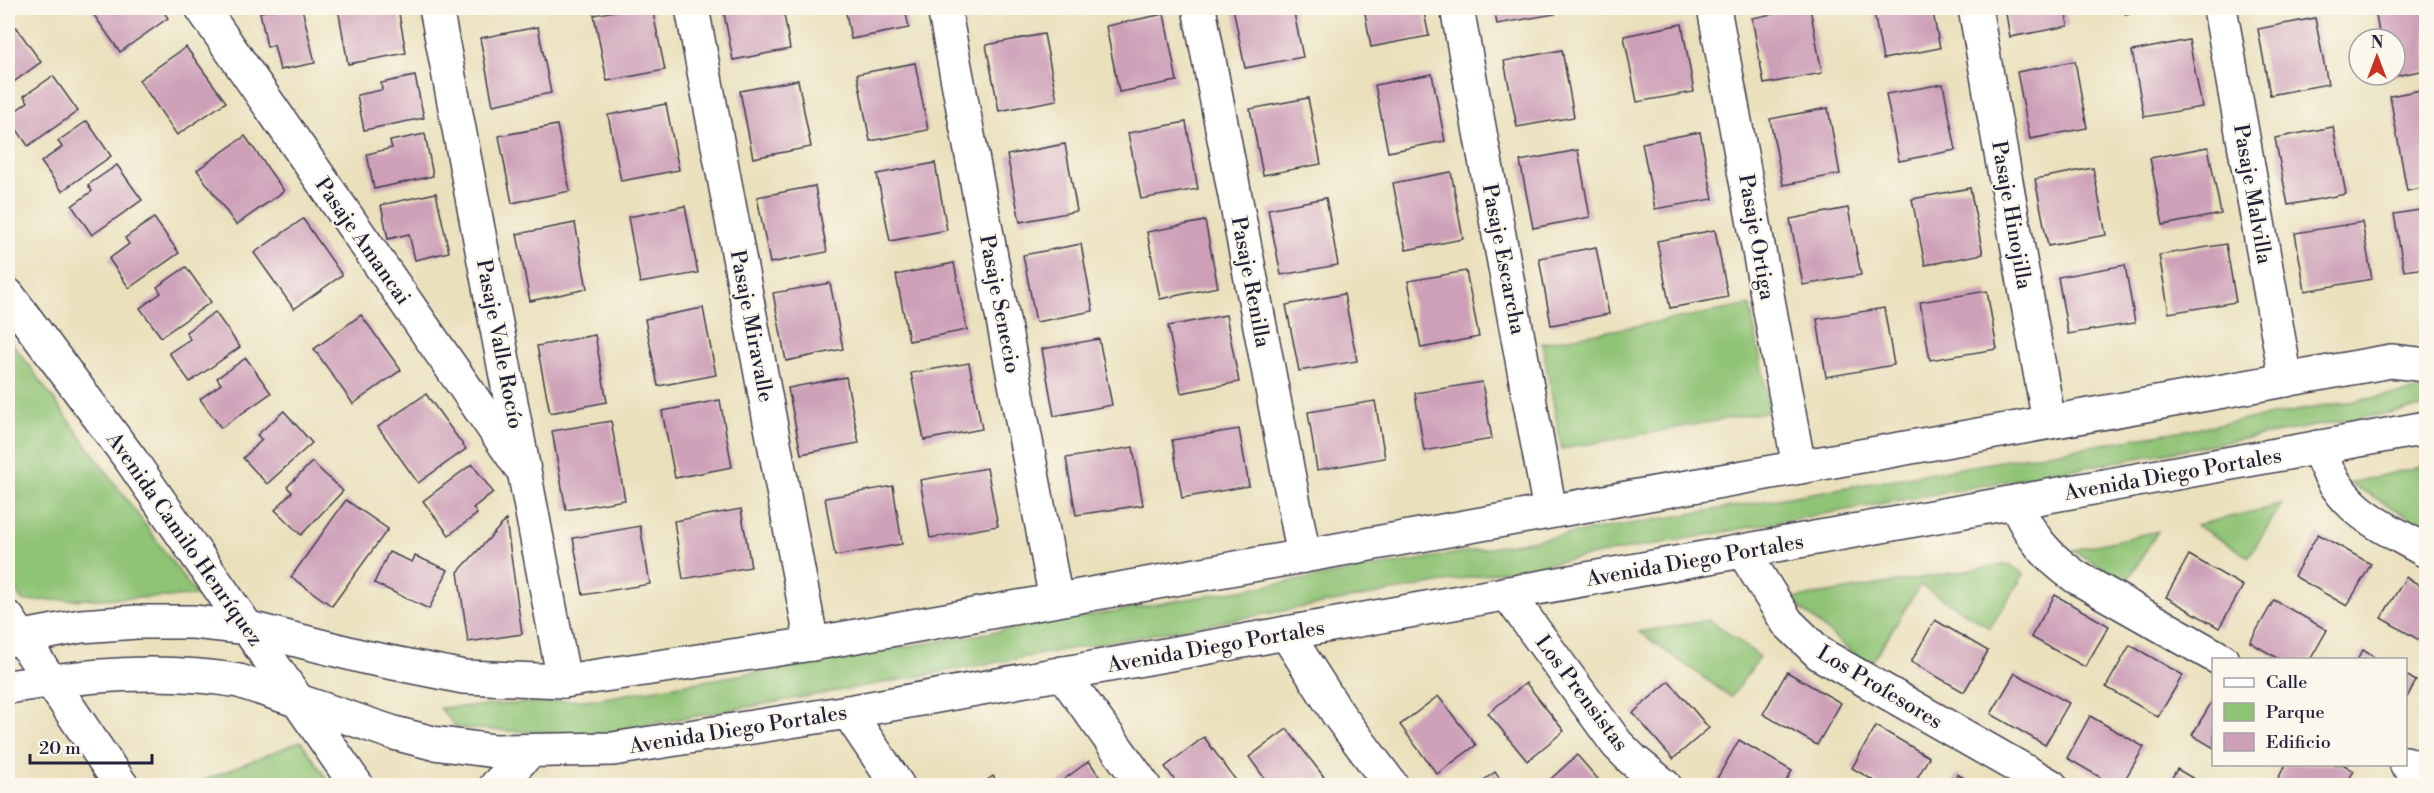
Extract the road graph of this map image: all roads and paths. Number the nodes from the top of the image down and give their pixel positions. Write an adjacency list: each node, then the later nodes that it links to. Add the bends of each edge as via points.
1 (202, 8): 19 (street, Pasaje Amancai)
2 (436, 8): 19 (street, Pasaje Valle Rocío)
3 (692, 8): 30 (street, Pasaje Miravalle)
4 (944, 8): 26 (street, Pasaje Senecio)
5 (1199, 8): 24 (street, Pasaje Renilla)
6 (1457, 8): 21 (street, Pasaje Escarcha)
7 (1714, 8): 18 (street, Pasaje Ortiga)
8 (1975, 8): 15 (street, Pasaje Hinojilla)
9 (2220, 8): 14 (street, Pasaje Malvilla)
10 (8, 295): 27 (street, Avenida Camilo Henríquez)
11 (2427, 354): 12 (street)
12 (2391, 361): 13 (street); 14 (street)
13 (2427, 365)
14 (2286, 380): 15 (street)
15 (2049, 422): 18 (street)
16 (2427, 426): 17 (street, Avenida Diego Portales)
17 (2318, 447): 20 (street, Avenida Diego Portales); 23 (street, via 2326,470 2350,504)
18 (1799, 467): 21 (street)
19 (525, 474): 34 (street, Pasaje Valle Rocío)
20 (2015, 502): 22 (street, Avenida Diego Portales); 31 (street, via 2027,529 2060,566)
21 (1550, 511): 24 (street)
22 (1743, 551): 25 (street, Avenida Diego Portales); 48 (street, Los Profesores, via 1787,622 1820,654)
23 (2427, 551)
24 (1304, 556): 26 (street)
25 (1507, 593): 29 (street, Avenida Diego Portales); 47 (street, Los Prensistas, via 1617,744)
26 (1056, 600): 30 (street)
27 (249, 628): 28 (street, via 137,622); 34 (street, via 464,677); 36 (street, Avenida Camilo Henríquez)
28 (12, 631): 33 (street)
29 (1286, 633): 32 (street, Avenida Diego Portales); 46 (street, via 1338,714)
30 (812, 644): 34 (street)
31 (2219, 658)
32 (1062, 673): 37 (street, Avenida Diego Portales); 45 (street)
33 (50, 680): 35 (street, Avenida Diego Portales); 36 (street, Avenida Diego Portales, via 186,674 239,681); 41 (street)
34 (564, 681)
35 (8, 687)
36 (297, 699): 38 (street, Avenida Diego Portales, via 433,743); 42 (street, Avenida Camilo Henríquez)
37 (848, 712): 38 (street, Avenida Diego Portales, via 613,749); 44 (street)
38 (529, 752): 43 (street)
39 (2407, 764): 40 (street)
40 (2427, 774)
41 (122, 786)
42 (357, 786)
43 (496, 786)
44 (898, 786)
45 (1144, 786)
46 (1392, 786)
47 (1665, 786)
48 (2051, 786)

